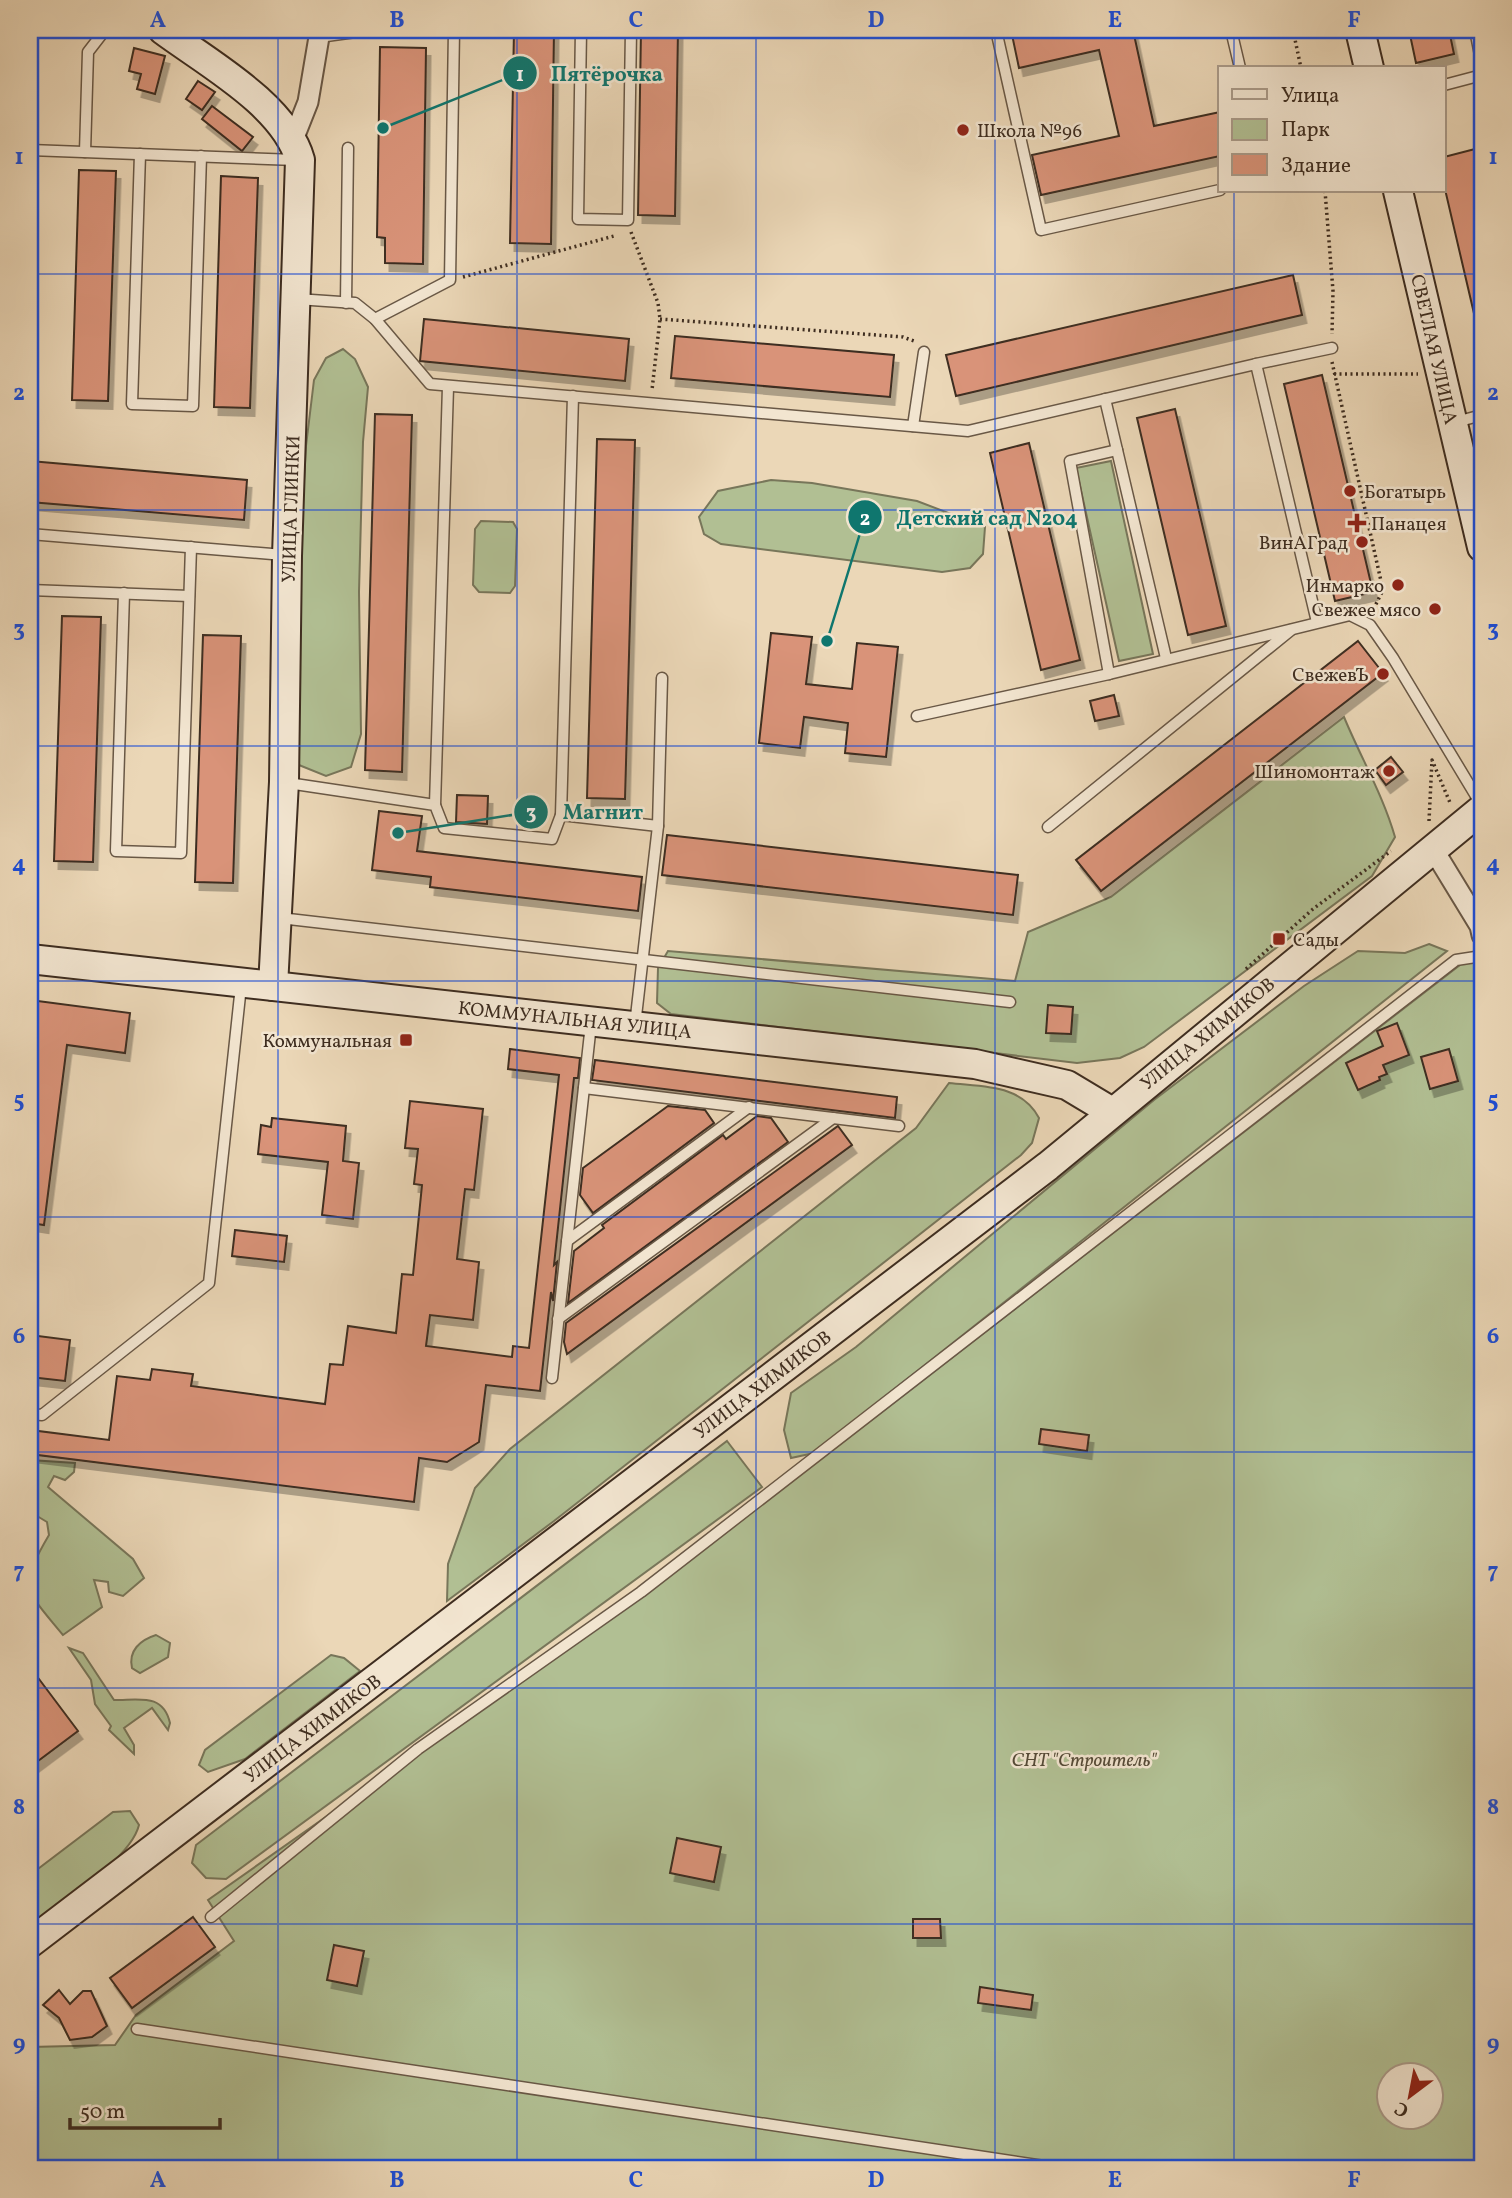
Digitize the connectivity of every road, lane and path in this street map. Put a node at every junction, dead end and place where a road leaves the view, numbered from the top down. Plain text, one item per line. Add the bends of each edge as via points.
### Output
1 (106, 30) edge
2 (163, 30) edge
3 (368, 30) edge
4 (454, 30) edge
5 (581, 30) edge
6 (631, 30) edge
7 (996, 30) edge
8 (1231, 30) edge
9 (1293, 30) edge
10 (1360, 30) edge
11 (1475, 30) edge
12 (319, 33) edge
13 (1482, 65) edge
14 (1240, 66) edge
15 (1301, 66) edge
16 (1369, 66) edge
17 (1482, 75) edge
18 (1446, 84) edge
19 (348, 148) dead end
20 (30, 150) edge
21 (297, 150) junction
22 (85, 152) junction
23 (140, 153) junction
24 (201, 156) junction
25 (1218, 190) edge
26 (1325, 192) edge
27 (1398, 192) edge
28 (628, 220) junction
29 (632, 232) junction
30 (450, 280) junction
31 (297, 299) junction
32 (346, 303) junction
33 (375, 319) junction
34 (660, 319) junction
35 (1332, 348) junction
36 (924, 352) joint
37 (1256, 364) junction
38 (1334, 374) junction
39 (1441, 374) junction
40 (448, 387) junction
41 (573, 396) junction
42 (1105, 399) junction
43 (651, 403) junction
44 (1482, 415) edge
45 (1453, 423) junction
46 (913, 426) junction
47 (1117, 450) junction
48 (30, 534) edge
49 (191, 547) junction
50 (1482, 547) edge
51 (288, 556) junction
52 (30, 590) edge
53 (124, 593) junction
54 (189, 596) junction
55 (1317, 622) junction
56 (1366, 623) junction
57 (1294, 628) junction
58 (1166, 658) junction
59 (1109, 674) junction
60 (662, 678) dead end
61 (917, 716) dead end
62 (284, 782) junction
63 (1478, 801) edge
64 (435, 805) junction
65 (561, 815) junction
66 (1438, 815) dead end
67 (658, 826) junction
68 (1048, 827) dead end
69 (1397, 846) dead end
70 (1433, 849) junction
71 (1482, 859) edge
72 (1482, 889) edge
73 (277, 917) junction
74 (1482, 936) edge
75 (1482, 956) edge
76 (30, 958) edge
77 (642, 960) junction
78 (1246, 969) dead end
79 (242, 982) junction
80 (273, 986) junction
81 (1010, 1002) dead end
82 (591, 1021) junction
83 (635, 1026) junction
84 (584, 1088) junction
85 (749, 1107) junction
86 (1112, 1112) junction
87 (833, 1118) junction
88 (899, 1126) dead end
89 (567, 1241) junction
90 (558, 1319) junction
91 (552, 1378) dead end
92 (30, 1414) edge
93 (212, 1917) dead end
94 (30, 1943) edge
95 (137, 2029) dead end
96 (1057, 2168) edge

1 - 22 lane via 88,52
2 - 21 street via 241,86 275,117
3 - 12 lane
4 - 30 lane
5 - 28 lane via 578,219
6 - 28 lane
7 - 25 lane via 1041,230
8 - 14 lane
9 - 15 path
10 - 16 street
11 - 13 lane
12 - 21 street, УЛИЦА ГЛИНКИ
17 - 18 lane
19 - 32 lane
20 - 22 lane
21 - 24 lane
21 - 31 street, УЛИЦА ГЛИНКИ
22 - 23 lane
23 - 24 lane
23 - 24 lane via 132,404 192,406
26 - 35 path via 1333,291
27 - 39 street, СВЕТЛАЯ УЛИЦА
28 - 29 path
29 - 30 path
29 - 34 path
30 - 33 lane
31 - 32 lane
31 - 51 street, УЛИЦА ГЛИНКИ
32 - 33 lane via 355,303
33 - 40 lane via 430,384
34 - 36 path via 904,337 922,345
34 - 43 path
35 - 37 lane
35 - 38 path
36 - 46 lane
37 - 42 lane
37 - 55 lane
38 - 39 path
38 - 56 path via 1383,590
39 - 45 street, СВЕТЛАЯ УЛИЦА
40 - 41 lane
40 - 64 lane
41 - 43 lane
41 - 65 lane
42 - 46 lane via 968,431
42 - 47 lane
43 - 46 lane
44 - 45 lane
45 - 50 street, СВЕТЛАЯ УЛИЦА
47 - 58 lane
47 - 59 lane via 1070,461
48 - 49 lane
49 - 51 lane
49 - 54 lane
51 - 62 street, УЛИЦА ГЛИНКИ
52 - 53 lane
53 - 54 lane
53 - 54 lane via 116,851 181,853
55 - 56 lane via 1350,615
55 - 57 lane
56 - 63 lane via 1393,658
57 - 58 lane
57 - 68 lane
58 - 59 lane
59 - 61 lane
60 - 67 lane
62 - 64 lane
62 - 73 street, УЛИЦА ГЛИНКИ
63 - 66 path via 1449,806 1432,760 1429,822
63 - 70 street, УЛИЦА ХИМИКОВ
64 - 65 lane via 444,828 552,839
65 - 67 lane
67 - 77 lane
69 - 78 path via 1313,909
70 - 74 street
70 - 86 street, УЛИЦА ХИМИКОВ
71 - 72 path via 1476,877
73 - 77 lane
73 - 80 street, УЛИЦА ГЛИНКИ
75 - 93 lane via 1455,960 640,1592 418,1749
76 - 79 street, КОММУНАЛЬНАЯ УЛИЦА
77 - 81 lane
77 - 83 lane
79 - 80 street, КОММУНАЛЬНАЯ УЛИЦА
79 - 92 lane via 209,1283 42,1415
80 - 82 street, КОММУНАЛЬНАЯ УЛИЦА
82 - 83 street, КОММУНАЛЬНАЯ УЛИЦА
82 - 84 lane
83 - 86 street, КОММУНАЛЬНАЯ УЛИЦА via 975,1064 1067,1085
84 - 85 lane
84 - 89 lane
85 - 87 lane
85 - 89 lane
86 - 94 street, УЛИЦА ХИМИКОВ via 1048,1166
87 - 88 lane
87 - 90 lane
89 - 90 lane
90 - 91 lane
95 - 96 lane

